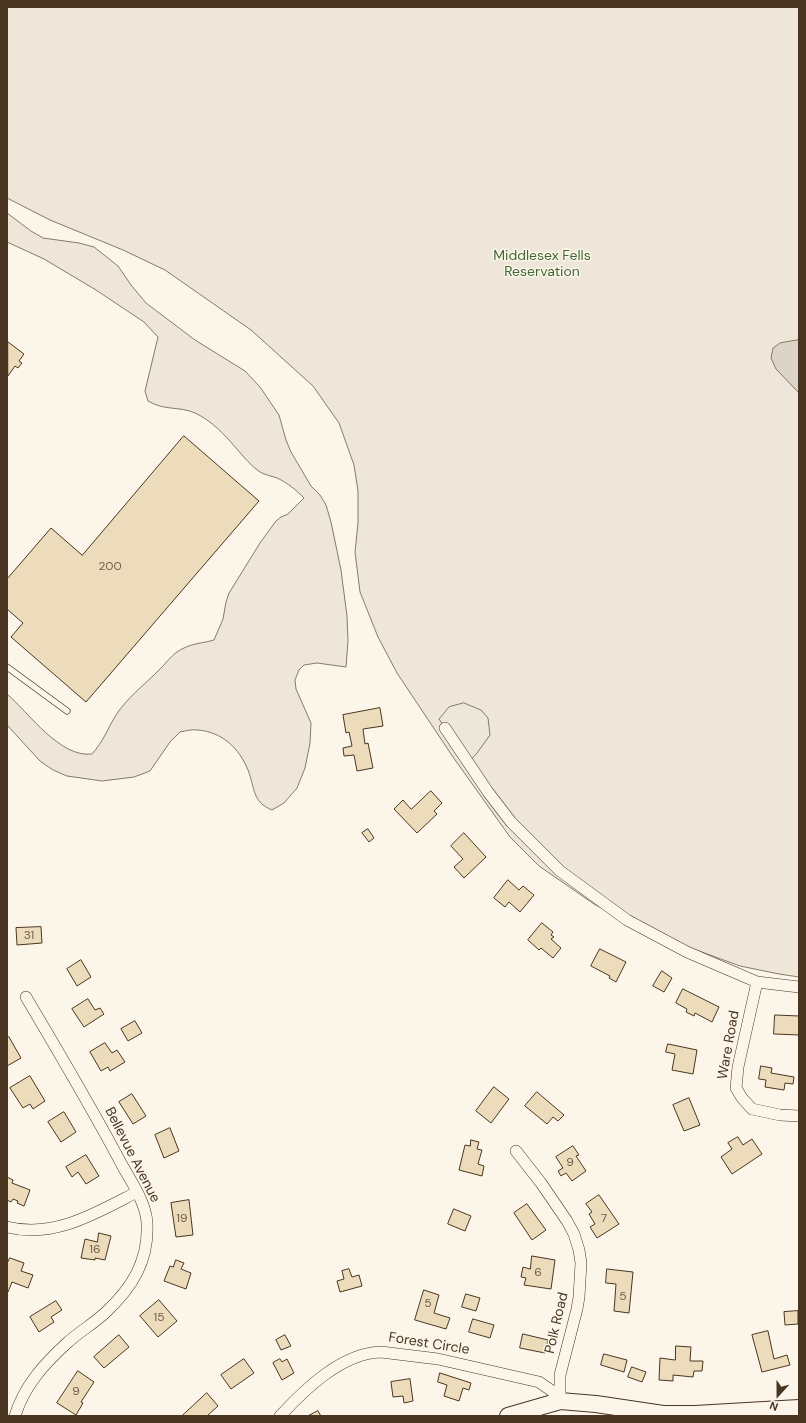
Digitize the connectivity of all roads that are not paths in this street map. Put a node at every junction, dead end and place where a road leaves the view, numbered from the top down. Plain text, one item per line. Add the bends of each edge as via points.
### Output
1 (7, 667) edge
2 (67, 711) dead end
3 (445, 728) dead end
4 (757, 982) junction
5 (799, 987) edge
6 (26, 997) dead end
7 (799, 1116) edge
8 (516, 1151) dead end
9 (136, 1192) junction
10 (7, 1227) edge
11 (560, 1401) junction
12 (799, 1408) edge
13 (663, 1415) edge
14 (15, 1416) edge
15 (280, 1416) edge
16 (508, 1416) edge

1 - 2 lane
3 - 4 street via 511,822 560,871 628,920 687,952
4 - 5 street
4 - 7 street, Ware Road via 738,1067 736,1088 752,1109
6 - 9 street, Bellevue Avenue via 100,1122
8 - 11 street, Polk Road via 567,1221 579,1250 579,1297 560,1375
9 - 10 street via 63,1226 34,1230
9 - 14 street, Bellevue Avenue via 145,1211 147,1232 142,1262 133,1282 116,1303 67,1343 37,1374 22,1397
11 - 13 main road
11 - 15 street, Forest Circle via 540,1382 438,1359 373,1352 342,1364 326,1374
11 - 16 main road
12 - 13 main road

